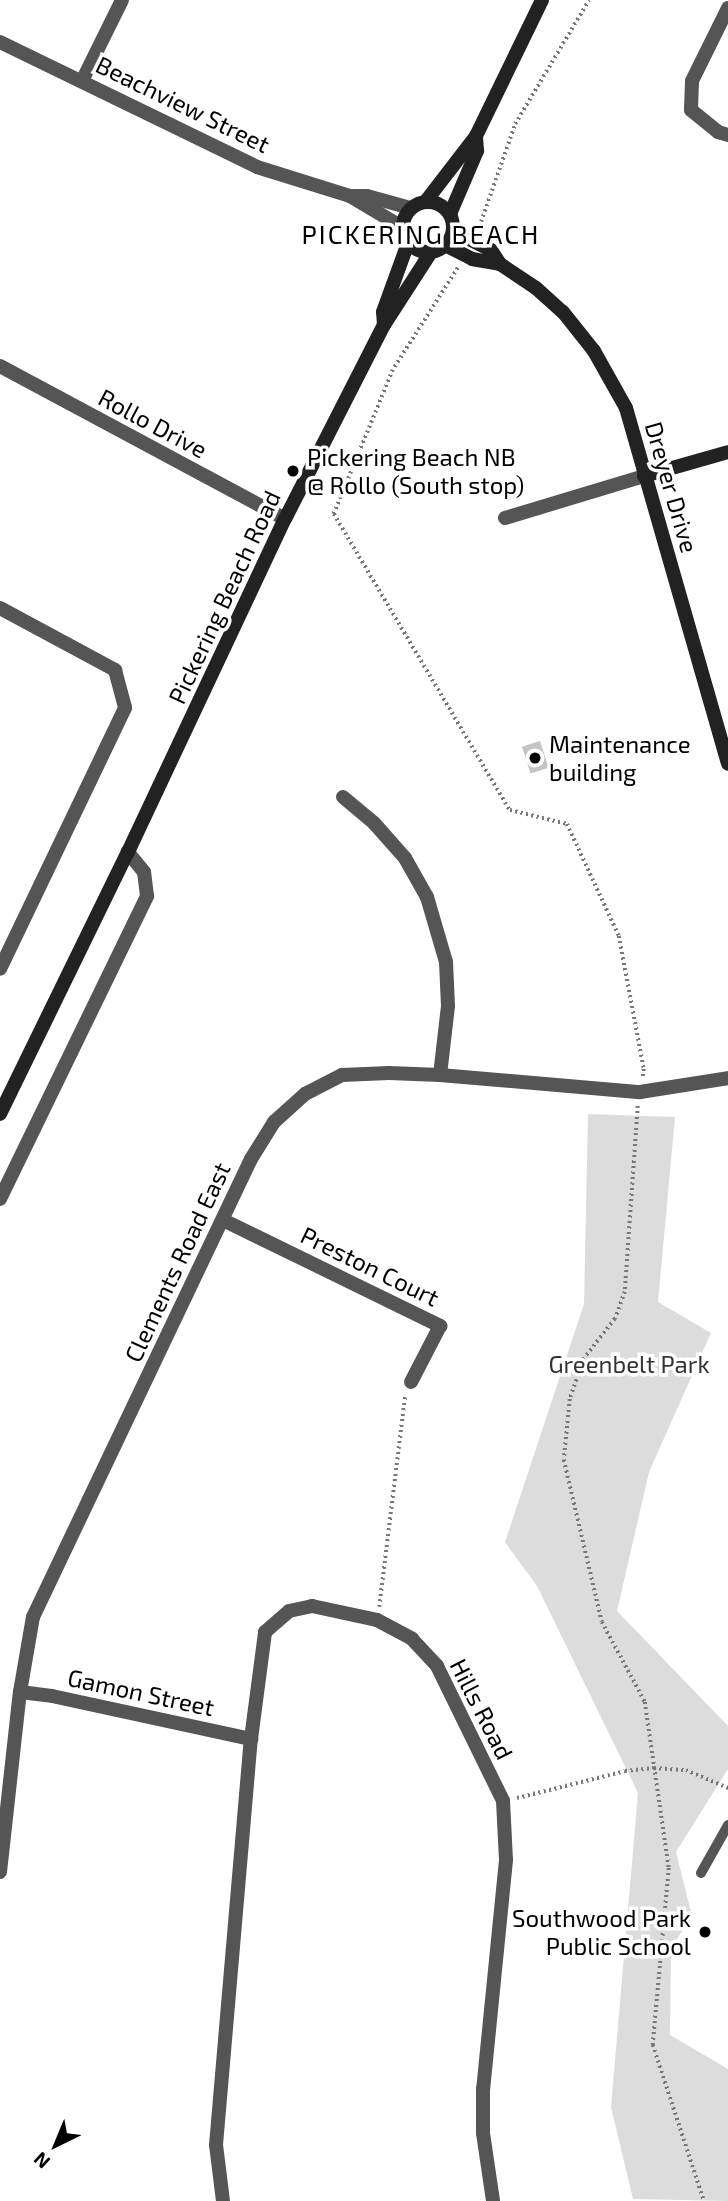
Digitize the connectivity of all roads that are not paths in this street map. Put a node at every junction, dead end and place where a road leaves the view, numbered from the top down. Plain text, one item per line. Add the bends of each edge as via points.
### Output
1 (122, 0) edge
2 (542, 0) edge
3 (728, 8) edge
4 (0, 42) edge
5 (82, 81) junction
6 (728, 135) edge
7 (476, 136) junction
8 (350, 195) junction
9 (426, 201) junction
10 (411, 208) junction
11 (450, 214) junction
12 (402, 227) junction
13 (453, 231) junction
14 (408, 243) junction
15 (445, 245) junction
16 (431, 252) junction
17 (500, 264) junction
18 (384, 325) junction
19 (0, 366) edge
20 (728, 452) edge
21 (644, 476) junction
22 (505, 518) dead end
23 (285, 519) junction
24 (0, 608) edge
25 (728, 764) edge
26 (343, 797) dead end
27 (128, 852) junction
28 (0, 969) edge
29 (440, 1075) junction
30 (728, 1078) edge
31 (0, 1114) edge
32 (0, 1199) edge
33 (223, 1220) junction
34 (411, 1382) road end
35 (20, 1692) junction
36 (251, 1739) junction
37 (728, 1825) edge
38 (0, 1872) edge
39 (701, 1873) dead end
40 (223, 2201) edge
41 (494, 2201) edge

1 - 5 street
2 - 7 street
3 - 6 street via 692,81 691,110
4 - 5 street, Beachview Street
5 - 8 street, Beachview Street via 257,167
7 - 9 street
7 - 11 street via 477,151
8 - 10 street, Beachview Street
8 - 12 street, Beachview Street
9 - 10 street
9 - 11 street via 443,206
10 - 12 street
11 - 13 street
12 - 14 street
13 - 15 street
13 - 17 street, Dreyer Drive via 491,250
14 - 16 street
14 - 18 street, Pickering Beach Road via 383,312
15 - 16 street
15 - 17 street, Dreyer Drive via 472,259
16 - 18 street, Pickering Beach Road
17 - 21 street, Dreyer Drive via 563,312 594,351 626,408
18 - 23 street, Pickering Beach Road
19 - 23 street, Rollo Drive
20 - 21 street
21 - 22 street
21 - 25 street, Dreyer Drive
23 - 27 street, Pickering Beach Road
24 - 28 street via 115,670 125,708
26 - 29 street via 405,858 427,897 446,961
27 - 31 street, Pickering Beach Road
27 - 32 street via 144,872 147,896
29 - 30 street, Clements Road East via 640,1092
29 - 33 street, Clements Road East via 342,1075 305,1094 274,1122
33 - 34 street, Preston Court via 440,1326
33 - 35 street, Clements Road East via 33,1617
35 - 36 street, Gamon Street
35 - 38 street, Clements Road East
36 - 40 street, Hills Road via 216,2145
36 - 41 street, Hills Road via 265,1632 289,1611 312,1606 377,1620 412,1639 437,1666 503,1801 506,1860 483,2089 483,2133
37 - 39 lane

